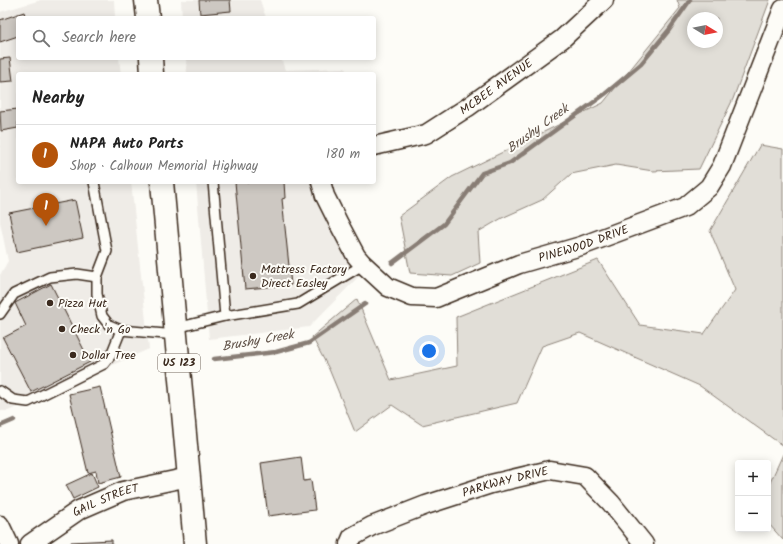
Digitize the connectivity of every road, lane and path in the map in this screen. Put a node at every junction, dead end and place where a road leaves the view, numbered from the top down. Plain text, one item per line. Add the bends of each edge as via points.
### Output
1 (146, 0) edge
2 (604, 0) edge
3 (783, 9) edge
4 (148, 16) edge
5 (151, 60) edge
6 (152, 72) edge
7 (376, 146) edge
8 (94, 184) edge
9 (162, 184) edge
10 (213, 184) edge
11 (322, 184) edge
12 (362, 263) junction
13 (97, 277) junction
14 (0, 314) edge
15 (224, 316) junction
16 (121, 330) junction
17 (176, 331) junction
18 (0, 391) edge
19 (189, 477) junction
20 (0, 525) edge
21 (9, 544) edge
22 (30, 544) edge
23 (195, 544) edge
24 (349, 544) edge
25 (644, 544) edge

1 - 4 highway
2 - 7 street, MCBEE AVENUE via 562,39 426,134
3 - 12 street, PINEWOOD DRIVE via 722,166 709,187 685,207 581,246 519,264 436,298 412,297 388,287
5 - 6 highway
8 - 13 lane via 107,251
9 - 17 highway, US 123
10 - 15 lane
11 - 12 street, PINEWOOD DRIVE via 339,224
12 - 15 lane via 298,304
13 - 14 lane via 77,274 50,277 14,294
13 - 16 lane via 97,294 102,316 110,325
15 - 17 lane
16 - 17 lane
16 - 18 lane via 111,355 97,368 28,402 13,400
17 - 19 highway, US 123
19 - 22 street, GAIL STREET via 123,491 79,510
19 - 23 highway, US 123
20 - 21 street
24 - 25 street, PARKWAY DRIVE via 352,537 372,526 426,505 491,484 550,470 585,476

